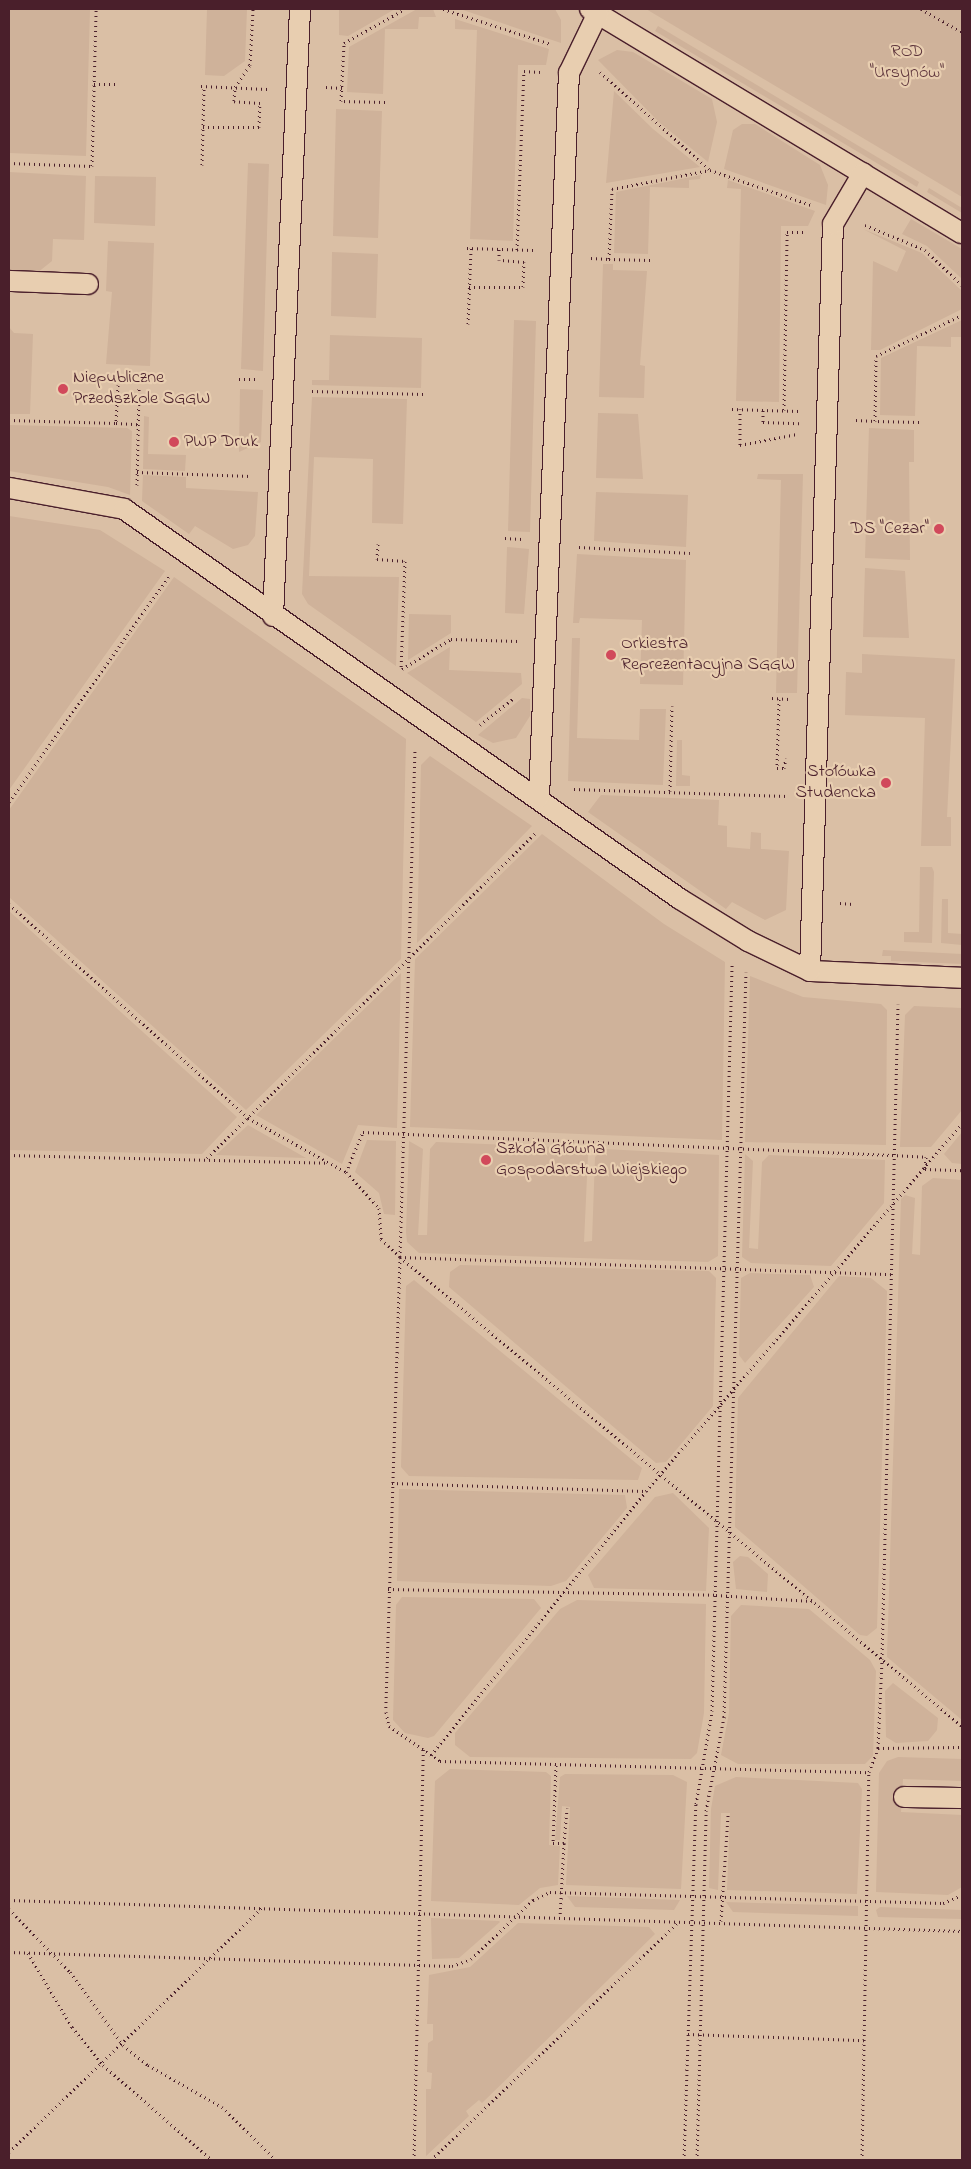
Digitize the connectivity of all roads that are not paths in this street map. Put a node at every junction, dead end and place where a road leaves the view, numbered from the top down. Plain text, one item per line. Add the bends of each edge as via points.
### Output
1 (300, 9) edge
2 (594, 11) edge
3 (863, 173) junction
4 (962, 233) edge
5 (9, 281) edge
6 (88, 284) dead end
7 (9, 488) edge
8 (273, 616) junction
9 (539, 797) junction
10 (810, 971) junction
11 (962, 978) edge
12 (904, 1797) dead end
13 (962, 1798) edge

1 - 8 lane
2 - 3 lane
2 - 9 lane via 569,73
3 - 4 lane
3 - 10 lane via 833,224
5 - 6 lane
7 - 8 lane via 124,509
8 - 9 lane
9 - 10 lane via 680,899 748,941
10 - 11 lane
12 - 13 lane

